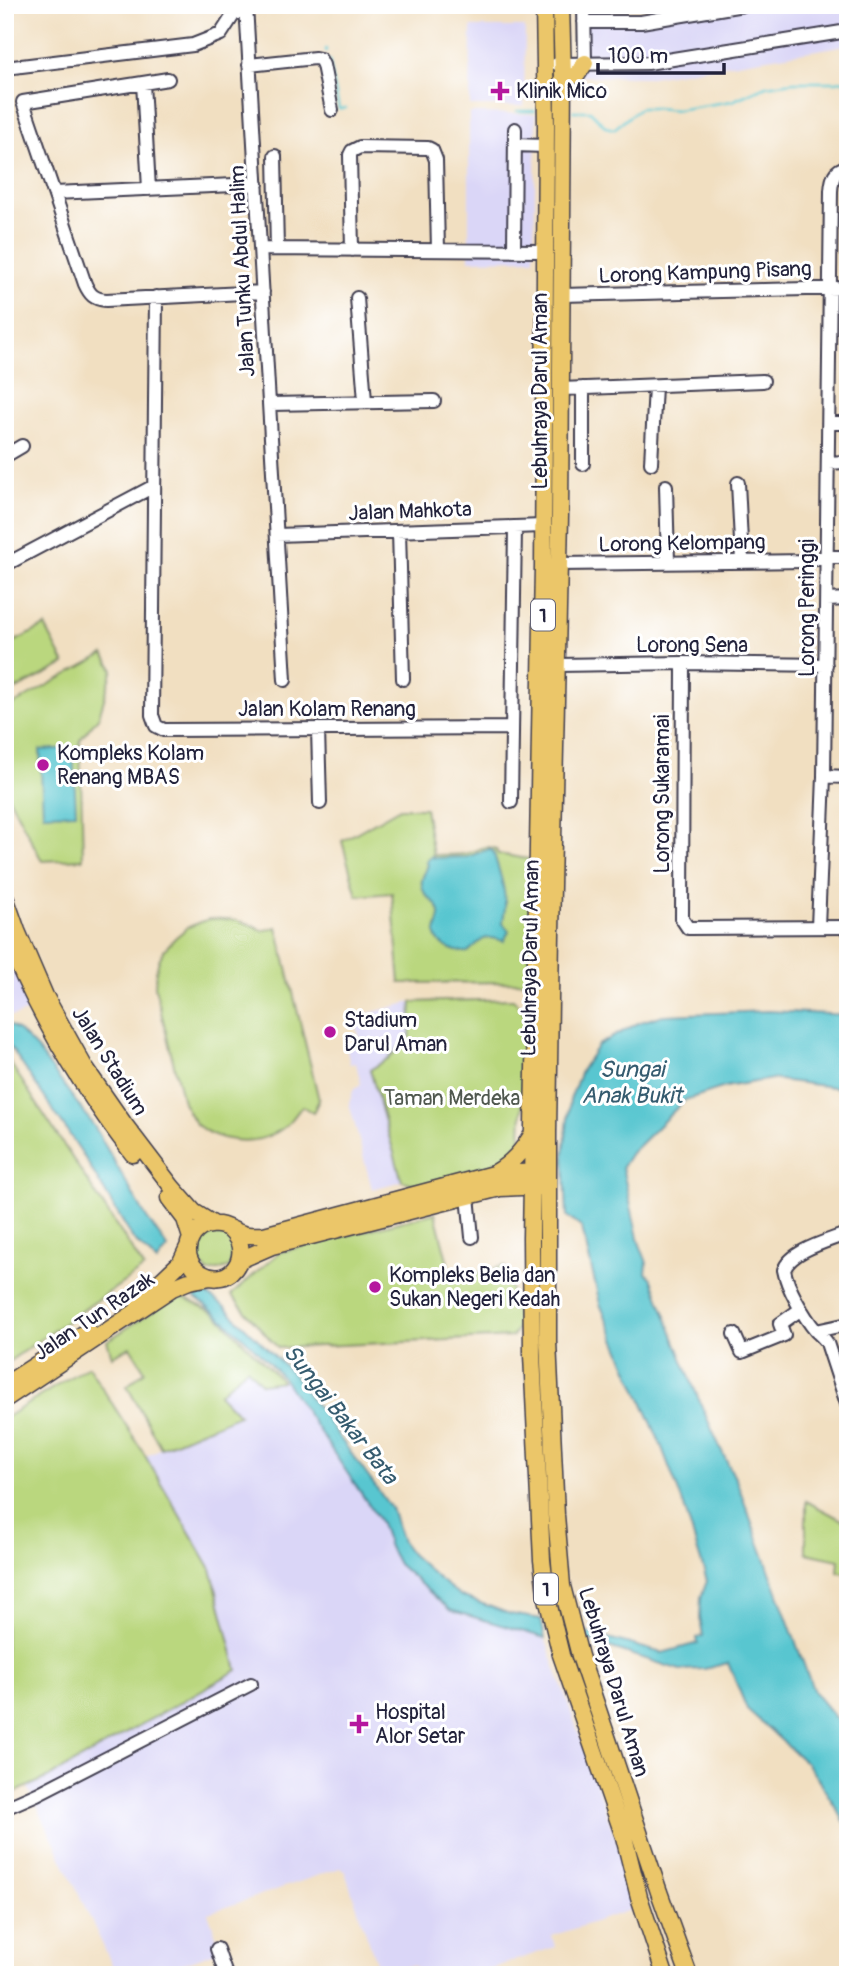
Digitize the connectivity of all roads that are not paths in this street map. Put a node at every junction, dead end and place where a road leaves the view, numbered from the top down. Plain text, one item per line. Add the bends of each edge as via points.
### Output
1 (544, 5) edge
2 (561, 5) edge
3 (584, 5) edge
4 (743, 5) edge
5 (246, 7) edge
6 (584, 22) junction
7 (848, 31) edge
8 (585, 63) junction
9 (545, 64) junction
10 (249, 65) junction
11 (5, 68) edge
12 (562, 71) junction
13 (168, 79) dead end
14 (143, 82) junction
15 (332, 110) dead end
16 (515, 129) dead end
17 (515, 145) junction
18 (545, 146) junction
19 (275, 156) dead end
20 (848, 166) edge
21 (257, 184) junction
22 (149, 189) junction
23 (54, 194) junction
24 (260, 249) junction
25 (277, 249) junction
26 (352, 250) junction
27 (438, 250) junction
28 (514, 250) junction
29 (545, 251) junction
30 (829, 288) junction
31 (848, 288) edge
32 (263, 292) junction
33 (562, 295) junction
34 (156, 297) junction
35 (356, 298) dead end
36 (763, 381) dead end
37 (655, 386) junction
38 (583, 388) junction
39 (561, 389) junction
40 (365, 401) junction
41 (434, 401) dead end
42 (270, 404) junction
43 (829, 423) junction
44 (848, 423) edge
45 (22, 446) dead end
46 (5, 456) edge
47 (651, 463) dead end
48 (829, 463) junction
49 (583, 464) dead end
50 (848, 466) edge
51 (738, 483) dead end
52 (154, 486) junction
53 (666, 486) dead end
54 (544, 526) junction
55 (515, 527) junction
56 (399, 531) junction
57 (277, 535) junction
58 (848, 557) edge
59 (826, 558) junction
60 (741, 561) junction
61 (668, 562) junction
62 (559, 564) junction
63 (5, 565) edge
64 (848, 599) edge
65 (827, 600) junction
66 (682, 663) junction
67 (558, 665) junction
68 (826, 665) junction
69 (403, 679) dead end
70 (285, 680) dead end
71 (512, 727) junction
72 (318, 729) junction
73 (824, 776) junction
74 (848, 777) edge
75 (320, 803) dead end
76 (511, 803) dead end
77 (5, 897) edge
78 (818, 927) junction
79 (848, 927) edge
80 (5, 933) edge
81 (533, 1134) junction
82 (493, 1174) junction
83 (540, 1179) junction
84 (468, 1196) junction
85 (213, 1224) junction
86 (229, 1229) junction
87 (848, 1234) edge
88 (472, 1237) dead end
89 (190, 1242) junction
90 (240, 1260) junction
91 (211, 1277) junction
92 (801, 1309) junction
93 (848, 1324) edge
94 (816, 1331) junction
95 (734, 1334) dead end
96 (842, 1366) edge
97 (5, 1385) edge
98 (5, 1399) edge
99 (848, 1407) edge
100 (251, 1684) dead end
101 (5, 1808) edge
102 (217, 1949) dead end
103 (226, 1975) edge
104 (665, 1975) edge
105 (689, 1975) edge

1 - 9 main road, Lebuhraya Darul Aman / 1
2 - 12 main road, Lebuhraya Darul Aman / 1
3 - 6 street
4 - 6 street via 641,22
5 - 10 street, Jalan Tunku Abdul Halim
5 - 11 street via 213,38 193,45
6 - 8 street
7 - 8 street via 648,63
8 - 12 main road via 577,75
9 - 12 street
9 - 18 main road, Lebuhraya Darul Aman / 1
10 - 15 street via 320,59
10 - 21 street, Jalan Tunku Abdul Halim
12 - 33 main road, Lebuhraya Darul Aman / 1
13 - 14 street
14 - 22 street
14 - 23 street via 23,102
16 - 17 street
17 - 18 street
17 - 28 street
18 - 29 main road, Lebuhraya Darul Aman / 1
19 - 25 street
20 - 30 street, Lorong Peringgi via 832,179
21 - 22 street
21 - 24 street, Jalan Tunku Abdul Halim
22 - 23 street
23 - 34 street via 91,295 106,300
24 - 25 street
24 - 32 street, Jalan Tunku Abdul Halim
25 - 26 street
26 - 27 street
26 - 27 street via 350,155 360,147 432,150
27 - 28 street
28 - 29 street
29 - 54 main road, Lebuhraya Darul Aman / 1
30 - 31 street, Lorong Kampung Pisang
30 - 33 street, Lorong Kampung Pisang
30 - 43 street, Lorong Peringgi
32 - 34 street
32 - 42 street, Jalan Tunku Abdul Halim
33 - 39 main road, Lebuhraya Darul Aman / 1
34 - 52 street
35 - 40 street
36 - 37 street
37 - 38 street
37 - 47 street
38 - 39 street
38 - 49 street
39 - 62 main road, Lebuhraya Darul Aman / 1
40 - 41 street
40 - 42 street
42 - 57 street, Jalan Tunku Abdul Halim
43 - 44 street
43 - 48 street, Lorong Peringgi
45 - 46 street
48 - 50 street
48 - 59 street, Lorong Peringgi
51 - 60 street
52 - 63 street
52 - 72 street, Jalan Kolam Renang via 152,715 156,726 164,730
53 - 61 street
54 - 55 street, Jalan Mahkota
54 - 81 main road, Lebuhraya Darul Aman / 1
55 - 56 street, Jalan Mahkota
55 - 71 street
56 - 57 street, Jalan Mahkota
56 - 69 street
57 - 70 street, Jalan Tunku Abdul Halim
58 - 59 street, Lorong Kelompang
59 - 60 street, Lorong Kelompang
59 - 65 street, Lorong Peringgi
60 - 61 street, Lorong Kelompang
61 - 62 street, Lorong Kelompang
62 - 67 main road, Lebuhraya Darul Aman / 1
64 - 65 street
65 - 68 street, Lorong Peringgi
66 - 67 street, Lorong Sena
66 - 68 street, Lorong Sena
66 - 78 street, Lorong Sukaramai via 685,925
67 - 83 main road, Lebuhraya Darul Aman / 1
68 - 73 street, Lorong Peringgi
71 - 72 street, Jalan Kolam Renang
71 - 76 street
72 - 75 street
73 - 74 street
73 - 78 street, Lorong Peringgi
77 - 85 main road, Jalan Stadium via 45,996 85,1068 172,1187 194,1212
78 - 79 street
80 - 89 main road, Jalan Stadium via 75,1074 185,1219
81 - 82 main road via 509,1165
81 - 83 main road, Lebuhraya Darul Aman / 1
82 - 83 main road
82 - 86 main road via 264,1235
83 - 84 main road
83 - 104 main road, Lebuhraya Darul Aman / 1 via 533,1391 546,1594 561,1655 624,1837
83 - 105 main road, Lebuhraya Darul Aman / 1 via 563,1591 579,1656
84 - 88 street
84 - 90 main road via 272,1246
85 - 86 main road
85 - 89 main road via 197,1231
86 - 90 main road via 240,1242
87 - 92 street via 788,1261 784,1273
89 - 91 main road via 191,1263
89 - 97 main road, Jalan Tun Razak via 181,1262 142,1295
90 - 91 main road via 229,1273
91 - 98 main road, Jalan Tun Razak via 172,1288
92 - 94 street
92 - 95 street via 780,1324 784,1335 742,1352
93 - 94 street
94 - 96 street
96 - 99 street
100 - 101 street
102 - 103 street

